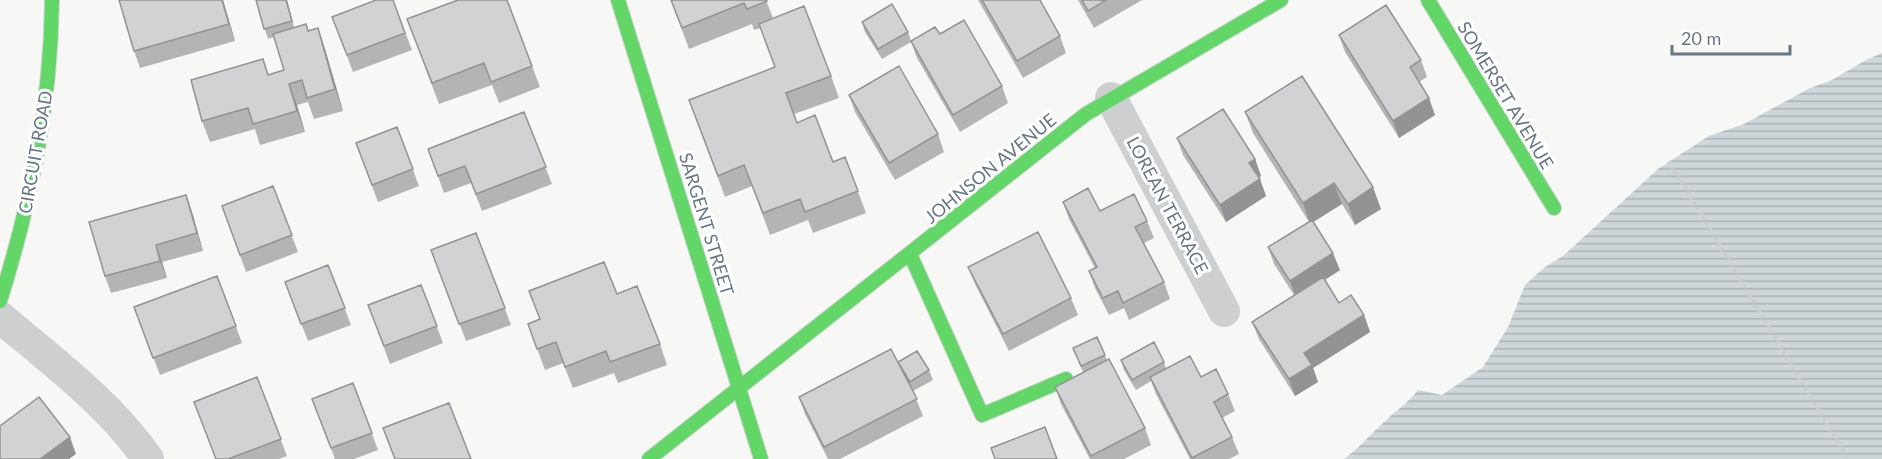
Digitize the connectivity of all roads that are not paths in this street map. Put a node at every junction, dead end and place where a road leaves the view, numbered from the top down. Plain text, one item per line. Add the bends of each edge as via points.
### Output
1 (52, 0) edge
2 (618, 0) edge
3 (1281, 0) edge
4 (1428, 0) edge
5 (1111, 98) junction
6 (1554, 208) dead end
7 (910, 254) junction
8 (0, 301) edge
9 (1224, 311) dead end
10 (0, 317) edge
11 (1066, 379) edge
12 (739, 389) junction
13 (148, 459) edge
14 (649, 459) edge
15 (761, 459) edge

1 - 8 street, CIRCUIT ROAD via 49,73 32,180
2 - 12 street, SARGENT STREET
3 - 5 street, JOHNSON AVENUE
4 - 6 street, SOMERSET AVENUE
5 - 7 street, JOHNSON AVENUE
5 - 9 street, LOREAN TERRACE
7 - 11 street via 982,415
7 - 12 street, JOHNSON AVENUE
10 - 13 street via 101,404
12 - 14 street, JOHNSON AVENUE
12 - 15 street, SARGENT STREET

